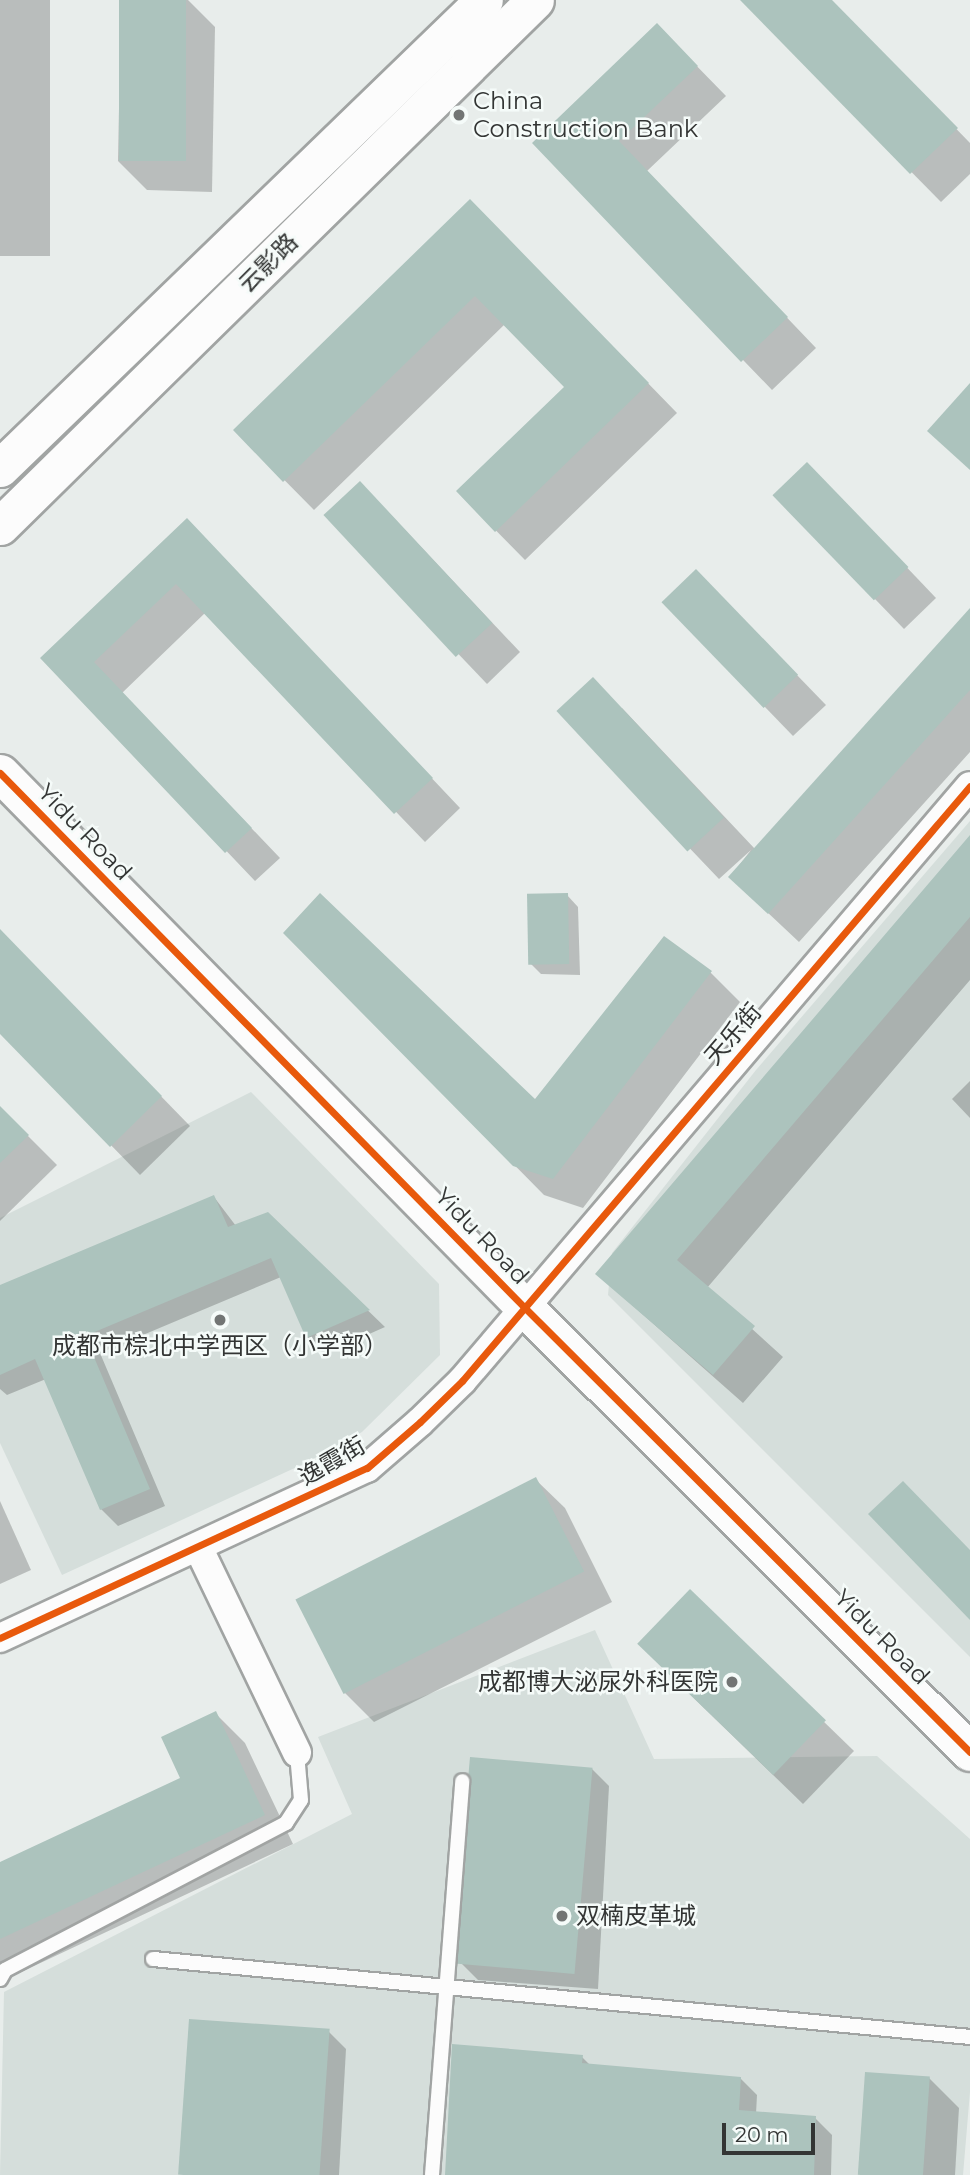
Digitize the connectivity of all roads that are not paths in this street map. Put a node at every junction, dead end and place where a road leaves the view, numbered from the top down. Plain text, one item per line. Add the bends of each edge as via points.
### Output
1 (484, 0) edge
2 (535, 0) edge
3 (0, 468) edge
4 (0, 526) edge
5 (0, 773) edge
6 (970, 786) edge
7 (524, 1307) junction
8 (199, 1549) junction
9 (0, 1638) edge
10 (970, 1752) edge
11 (297, 1753) joint
12 (462, 1781) dead end
13 (153, 1959) dead end
14 (0, 1979) edge
15 (446, 1987) junction
16 (970, 2037) edge
17 (432, 2175) edge

1 - 3 street
2 - 4 street, 云影路
5 - 7 street, Yidu Road
6 - 7 street, 天乐街
7 - 8 street, 逸霞街 via 462,1381 367,1468
7 - 10 street, Yidu Road
8 - 9 street, 逸霞街
8 - 11 street
11 - 14 lane via 301,1800 286,1823 5,1970
12 - 15 lane
13 - 15 lane
15 - 16 lane
15 - 17 lane

